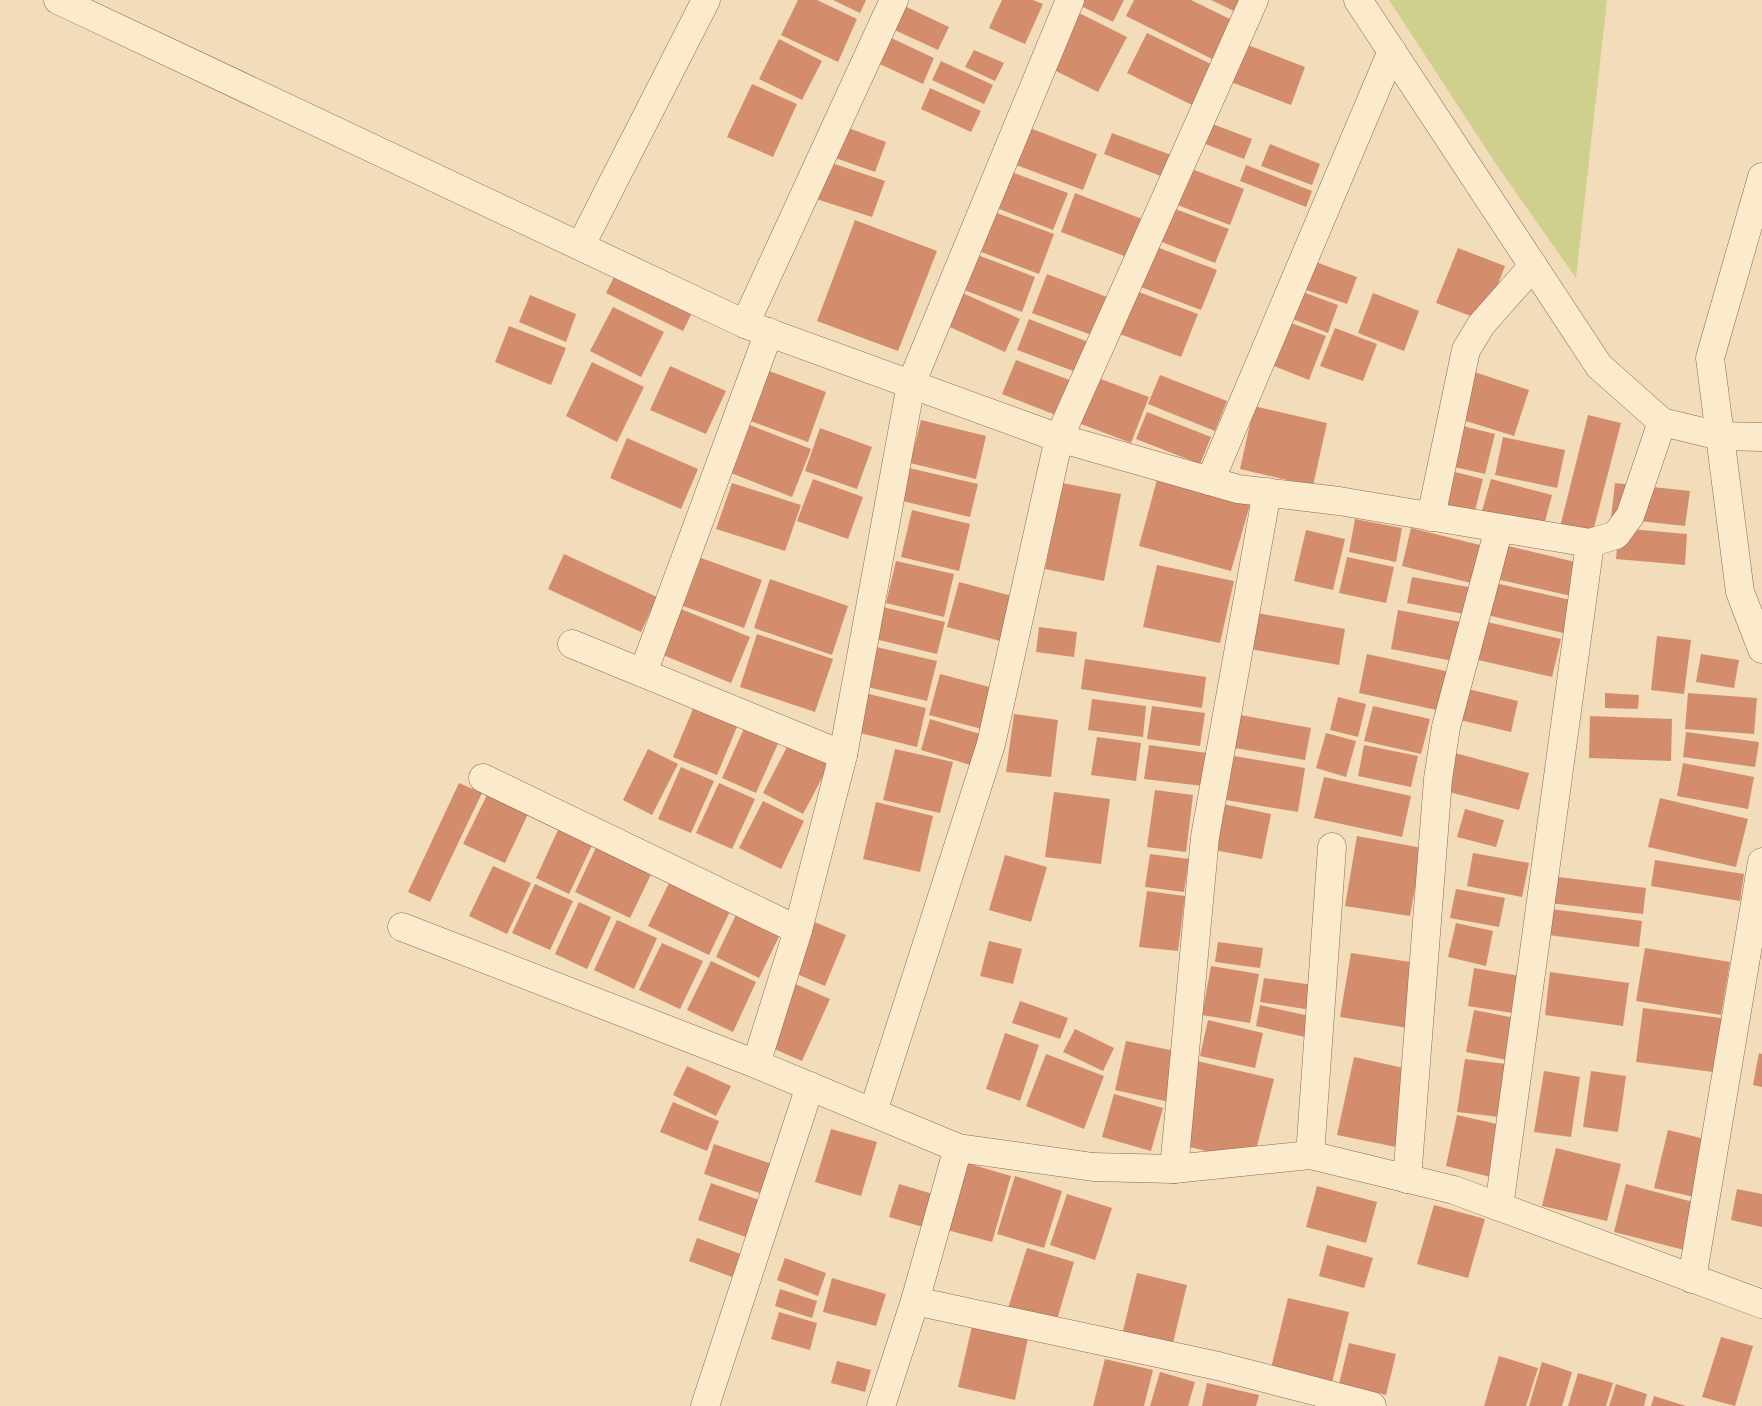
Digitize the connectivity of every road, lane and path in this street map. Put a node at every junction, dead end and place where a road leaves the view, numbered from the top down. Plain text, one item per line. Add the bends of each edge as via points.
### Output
1 (58, 0) edge
2 (706, 0) edge
3 (894, 0) edge
4 (1070, 0) edge
5 (1254, 0) edge
6 (1358, 0) edge
7 (1392, 51) junction
8 (1762, 177) edge
9 (581, 245) junction
10 (1533, 266) junction
11 (757, 328) junction
12 (911, 384) junction
13 (1662, 422) junction
14 (1720, 436) junction
15 (1762, 437) edge
16 (1059, 438) junction
17 (1210, 481) junction
18 (1267, 492) junction
19 (1431, 517) junction
20 (1498, 528) junction
21 (1590, 543) junction
22 (572, 644) dead end
23 (1762, 649) edge
24 (643, 673) junction
25 (844, 755) junction
26 (483, 778) dead end
27 (1332, 846) dead end
28 (1762, 862) edge
29 (402, 927) dead end
30 (798, 930) junction
31 (756, 1064) junction
32 (810, 1086) junction
33 (873, 1112) junction
34 (958, 1148) junction
35 (1310, 1155) junction
36 (1174, 1169) junction
37 (1406, 1179) junction
38 (1499, 1207) junction
39 (1692, 1279) junction
40 (915, 1301) junction
41 (1762, 1304) edge
42 (705, 1406) edge
43 (881, 1406) edge
44 (1372, 1406) edge

1 - 9 street
2 - 9 street
3 - 11 street
4 - 12 street
5 - 16 street
6 - 7 street
7 - 10 street
7 - 17 street
8 - 14 street via 1710,358
9 - 11 street
10 - 13 street via 1599,366
10 - 19 street via 1481,325 1466,350
11 - 12 street
11 - 24 street
12 - 16 street
12 - 25 street
13 - 14 street
13 - 21 street via 1630,516 1616,535
14 - 15 street
14 - 23 street via 1740,592
16 - 17 street
16 - 33 street via 991,744
17 - 18 street via 1238,489
18 - 19 street
18 - 36 street via 1205,837
19 - 20 street
20 - 21 street
20 - 37 street via 1446,727 1438,779
21 - 38 street
22 - 24 street
24 - 25 street
25 - 30 street
26 - 30 street
27 - 35 street
28 - 39 street
29 - 31 street
30 - 31 street
31 - 32 street
32 - 33 street
32 - 42 street
33 - 34 street
34 - 36 street via 1093,1167
34 - 40 street
35 - 36 street
35 - 37 street
37 - 38 street via 1454,1190
38 - 39 street
39 - 41 street
40 - 43 street
40 - 44 street via 1218,1366

